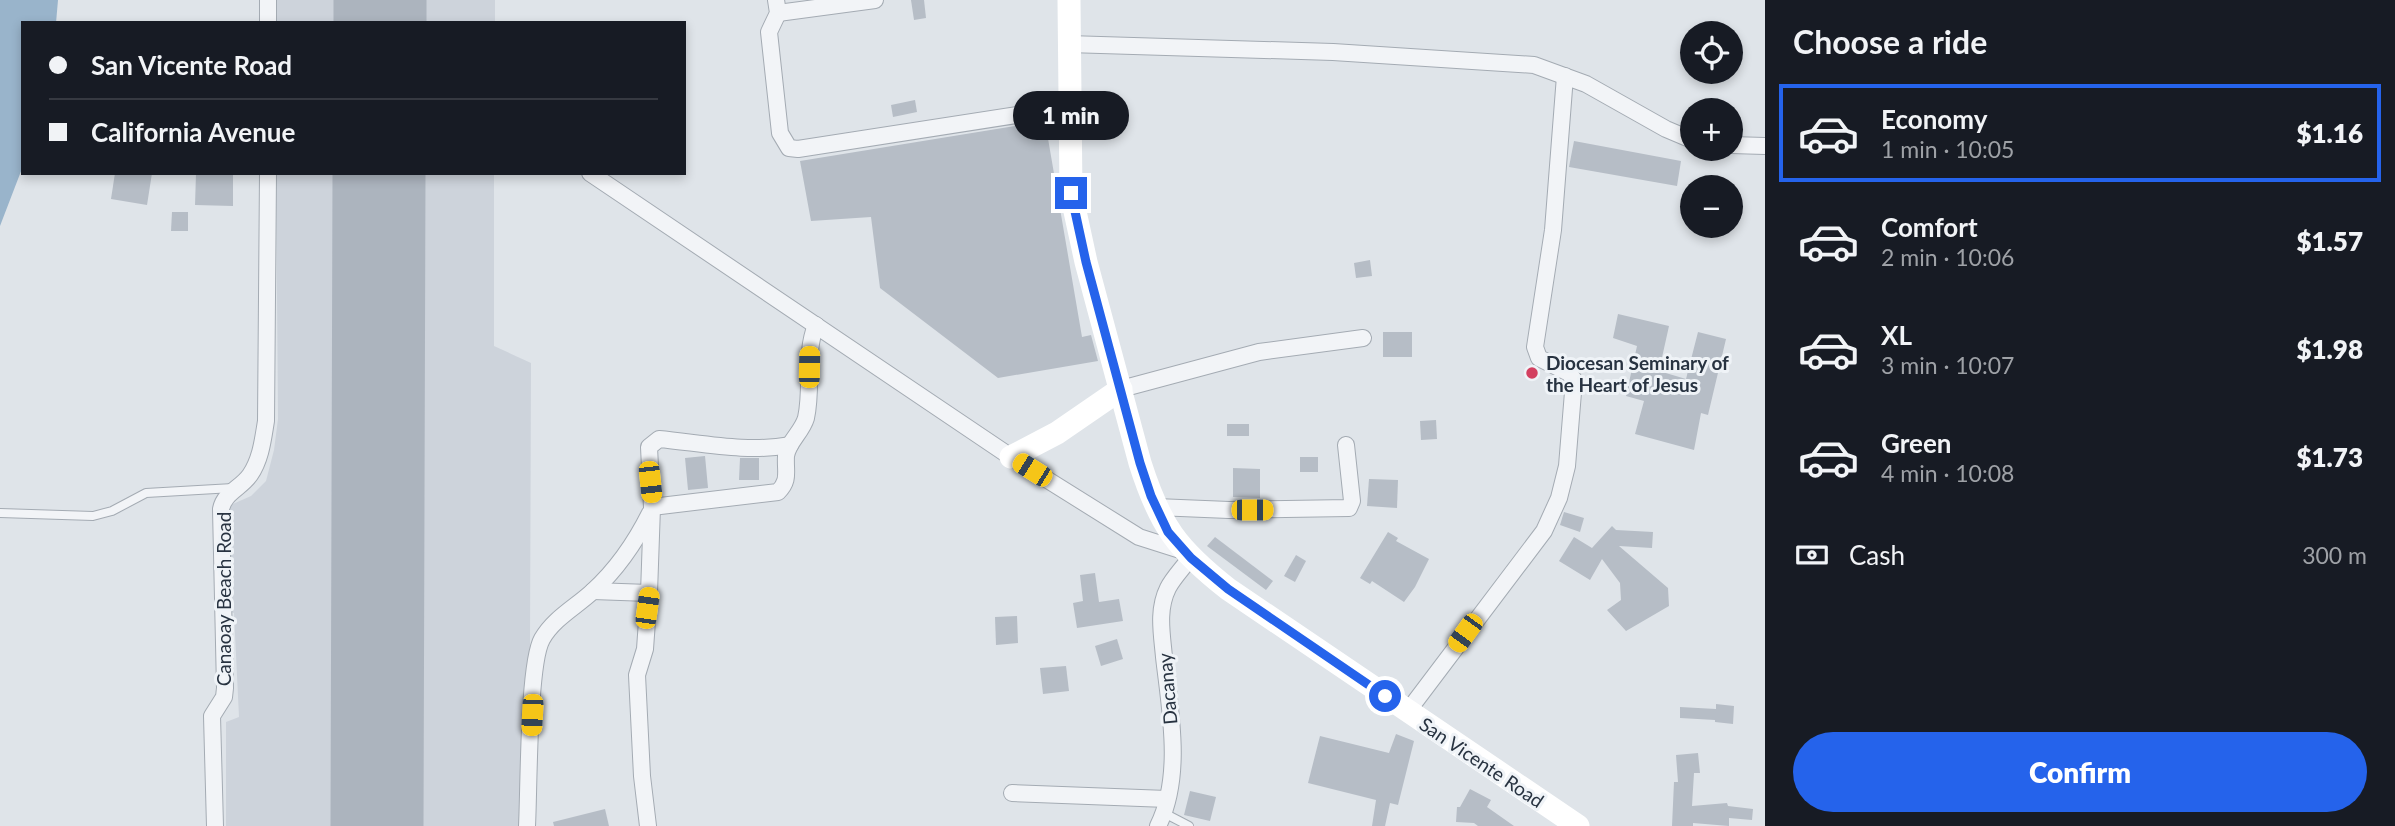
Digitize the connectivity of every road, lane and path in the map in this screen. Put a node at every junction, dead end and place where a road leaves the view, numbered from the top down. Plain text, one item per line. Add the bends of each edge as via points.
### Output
1 (268, 0) edge
2 (875, 0) edge
3 (1069, 0) edge
4 (777, 6) edge
5 (268, 21) edge
6 (1068, 44) junction
7 (1565, 76) junction
8 (1069, 107) junction
9 (1680, 135) edge
10 (1743, 145) edge
11 (1765, 146) edge
12 (268, 175) edge
13 (593, 175) edge
14 (816, 325) junction
15 (1363, 338) dead end
16 (1121, 389) junction
17 (790, 445) junction
18 (1346, 445) dead end
19 (1011, 457) junction
20 (239, 488) junction
21 (652, 507) junction
22 (1156, 507) junction
23 (0, 513) edge
24 (1187, 555) junction
25 (593, 591) junction
26 (649, 593) junction
27 (1408, 711) junction
28 (1012, 793) dead end
29 (1163, 813) edge
30 (215, 826) edge
31 (527, 826) edge
32 (648, 826) edge
33 (1189, 826) edge
34 (1578, 826) edge

1 - 5 street
2 - 4 street
3 - 6 street, San Vicente Road
4 - 8 street via 769,32 780,133 789,148
6 - 7 street via 1333,51 1490,61 1534,65
6 - 8 street, San Vicente Road
7 - 9 street
7 - 27 street via 1553,230 1535,347 1539,358 1574,380 1562,487 1544,531
8 - 16 street, San Vicente Road via 1071,193
10 - 11 street
12 - 20 street, Canaoay Beach Road via 266,421 258,460
13 - 14 street
14 - 17 street via 809,342 807,414
14 - 19 street
15 - 16 street via 1259,352
16 - 19 street via 1057,433
16 - 22 street, San Vicente Road
17 - 21 street via 788,477 778,492
17 - 21 street via 653,441 647,457
18 - 22 street via 1349,509
19 - 24 street via 1139,537
20 - 23 lane via 146,493 93,516
20 - 30 street, Canaoay Beach Road via 224,500 221,509 225,688 212,716
21 - 25 street via 635,539
21 - 26 street
22 - 24 street, San Vicente Road
24 - 27 street, San Vicente Road via 1228,589
24 - 29 street, Dacanay via 1168,588 1161,615 1172,726
25 - 26 street
25 - 31 street via 549,628 537,653
26 - 32 street via 645,649 637,675
27 - 34 street, San Vicente Road
28 - 29 street
29 - 33 lane

